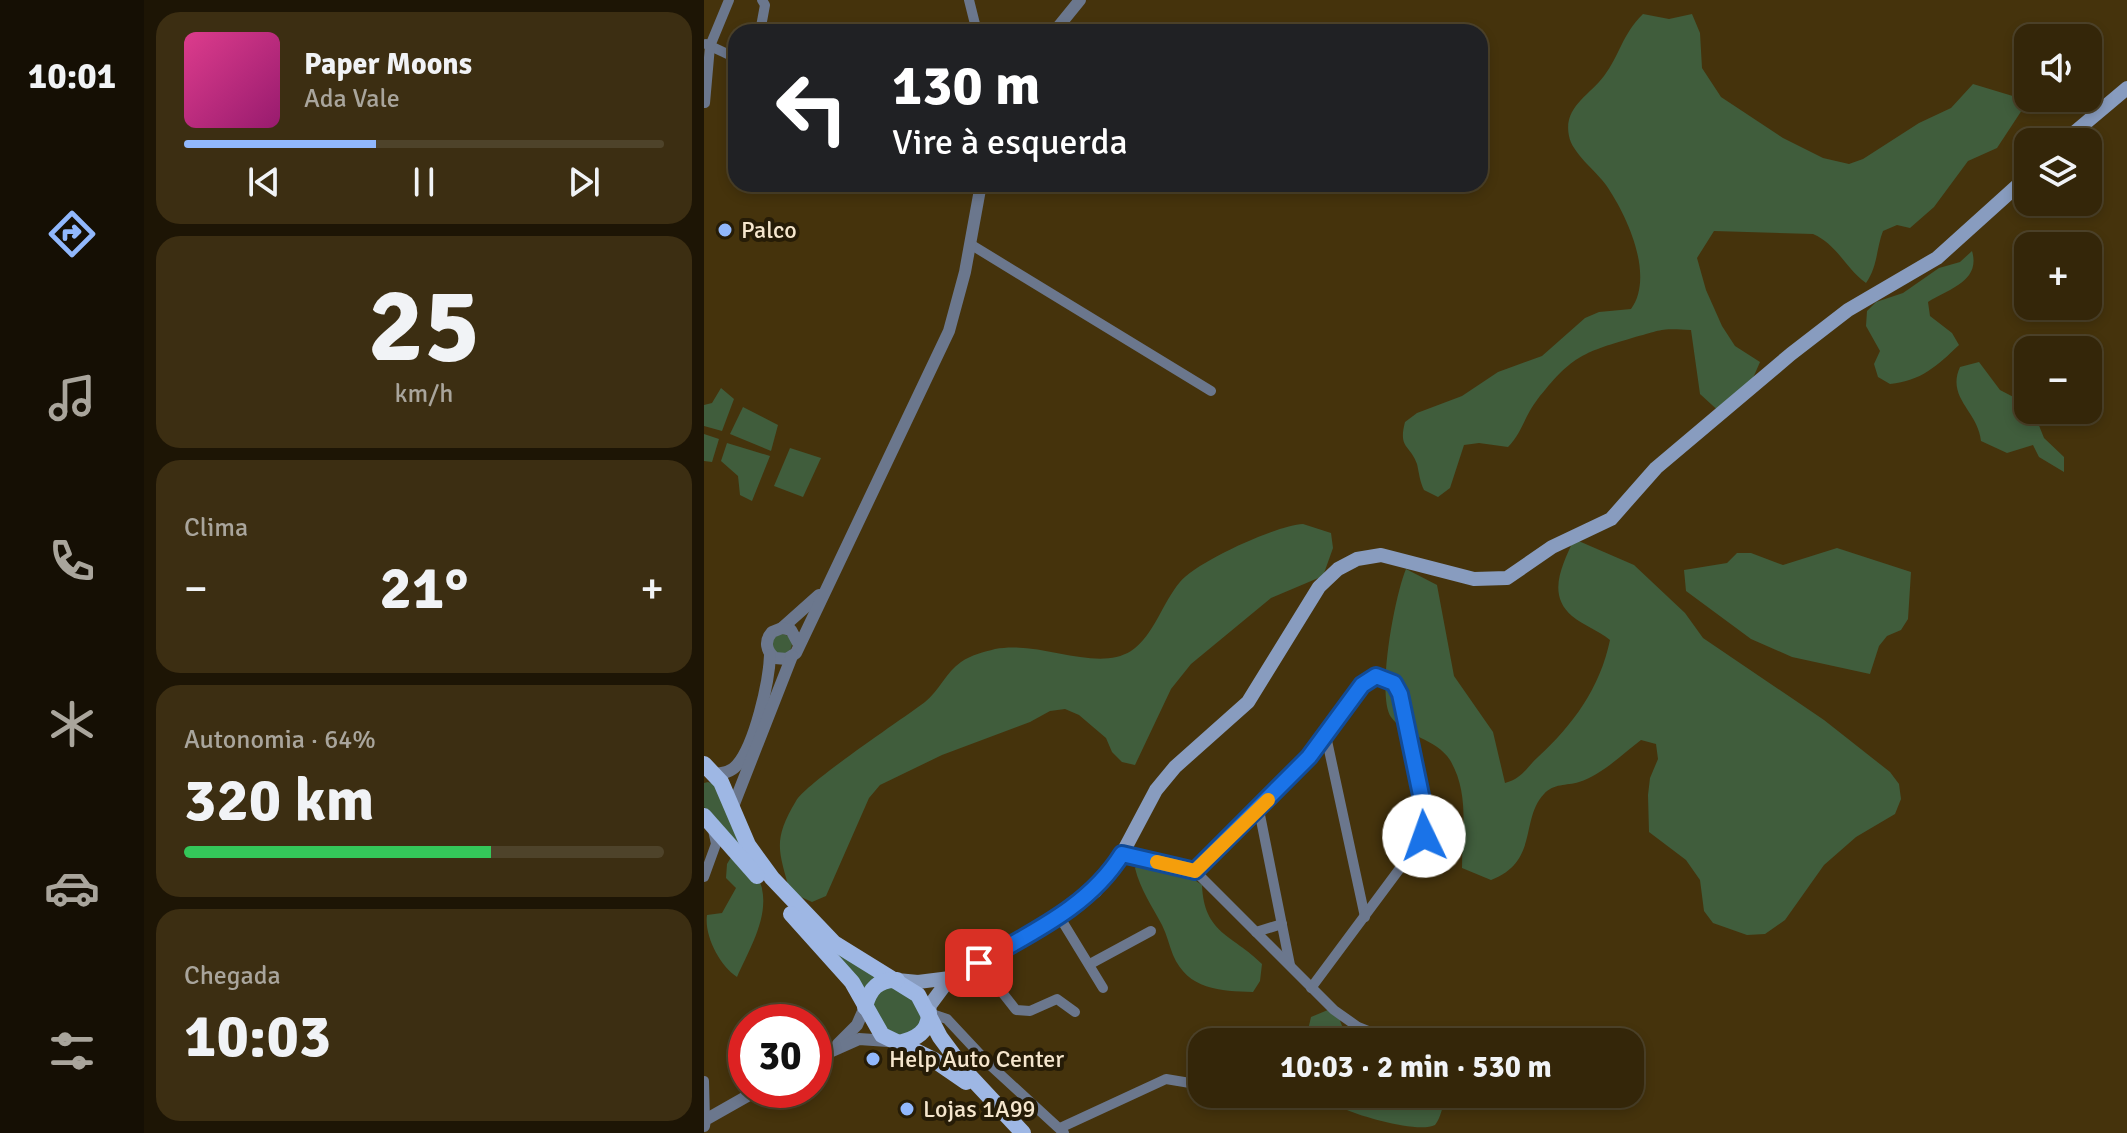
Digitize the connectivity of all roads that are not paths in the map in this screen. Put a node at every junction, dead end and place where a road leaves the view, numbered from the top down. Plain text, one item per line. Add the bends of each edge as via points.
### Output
1 (729, 0) edge
2 (762, 0) edge
3 (969, 0) edge
4 (1080, 0) edge
5 (1090, 0) edge
6 (761, 24) edge
7 (975, 24) edge
8 (1060, 24) edge
9 (1070, 24) edge
10 (707, 45) edge
11 (728, 54) edge
12 (2127, 88) edge
13 (705, 103) edge
14 (2080, 128) edge
15 (2014, 189) edge
16 (980, 192) edge
17 (970, 244) junction
18 (1211, 391) dead end
19 (824, 590) junction
20 (782, 628) junction
21 (798, 643) junction
22 (770, 655) junction
23 (792, 656) junction
24 (1326, 736) junction
25 (708, 772) edge
26 (732, 809) junction
27 (1259, 810) junction
28 (708, 819) edge
29 (736, 850) junction
30 (1122, 854) junction
31 (708, 856) edge
32 (1195, 871) junction
33 (704, 877) edge
34 (1059, 916) junction
35 (1365, 917) junction
36 (1282, 924) junction
37 (1151, 931) dead end
38 (1256, 932) junction
39 (979, 963) junction
40 (1090, 964) junction
41 (1291, 967) junction
42 (950, 978) junction
43 (897, 980) junction
44 (1103, 988) dead end
45 (1311, 988) junction
46 (865, 1007) junction
47 (1075, 1012) dead end
48 (929, 1013) junction
49 (1366, 1028) edge
50 (899, 1043) junction
51 (836, 1047) junction
52 (832, 1049) edge
53 (704, 1081) edge
54 (1188, 1083) edge
55 (987, 1097) junction
56 (728, 1107) edge
57 (705, 1120) edge
58 (704, 1126) edge
59 (1062, 1131) edge
60 (1023, 1133) edge

1 - 10 street
2 - 6 street
3 - 7 street
4 - 8 street
5 - 9 street
10 - 11 street
10 - 13 street
12 - 14 main road
15 - 30 main road via 1937,258 1814,335 1656,468 1611,519 1552,547 1507,578 1474,579 1381,555 1338,569 1319,587 1248,702 1156,790
16 - 17 street
17 - 18 street
17 - 19 street via 949,331
19 - 20 street
19 - 21 street
20 - 21 street via 791,630
20 - 22 street via 768,636
21 - 23 street
22 - 23 street via 781,660
22 - 25 street via 767,689 743,755 734,768
23 - 26 street
24 - 27 street
24 - 35 street
24 - 35 street via 1370,678 1394,683 1426,827 1418,850
25 - 26 main road
26 - 43 main road via 756,858 808,917 846,952
27 - 32 street
27 - 36 street
28 - 29 main road
28 - 31 street via 716,844
29 - 31 street
29 - 46 main road via 852,982
30 - 32 street
30 - 34 main road via 1095,891
31 - 33 street
32 - 38 street
34 - 39 main road
34 - 40 street
35 - 45 street
36 - 38 street
36 - 41 street
37 - 40 street
38 - 41 street
39 - 42 main road
39 - 47 street via 1016,1010 1030,1011 1057,999
40 - 44 street
41 - 45 street
42 - 43 main road
42 - 48 main road
43 - 46 main road via 879,983
43 - 48 main road via 918,995
45 - 49 street
46 - 50 main road via 882,1035
46 - 51 street via 857,1025
48 - 50 main road via 918,1037
48 - 55 main road via 940,1037
48 - 59 street via 947,1019
50 - 51 street via 859,1039
50 - 55 main road via 943,1065
51 - 52 street
53 - 57 street
54 - 59 street via 1166,1079
55 - 60 main road
56 - 57 street
57 - 58 street

